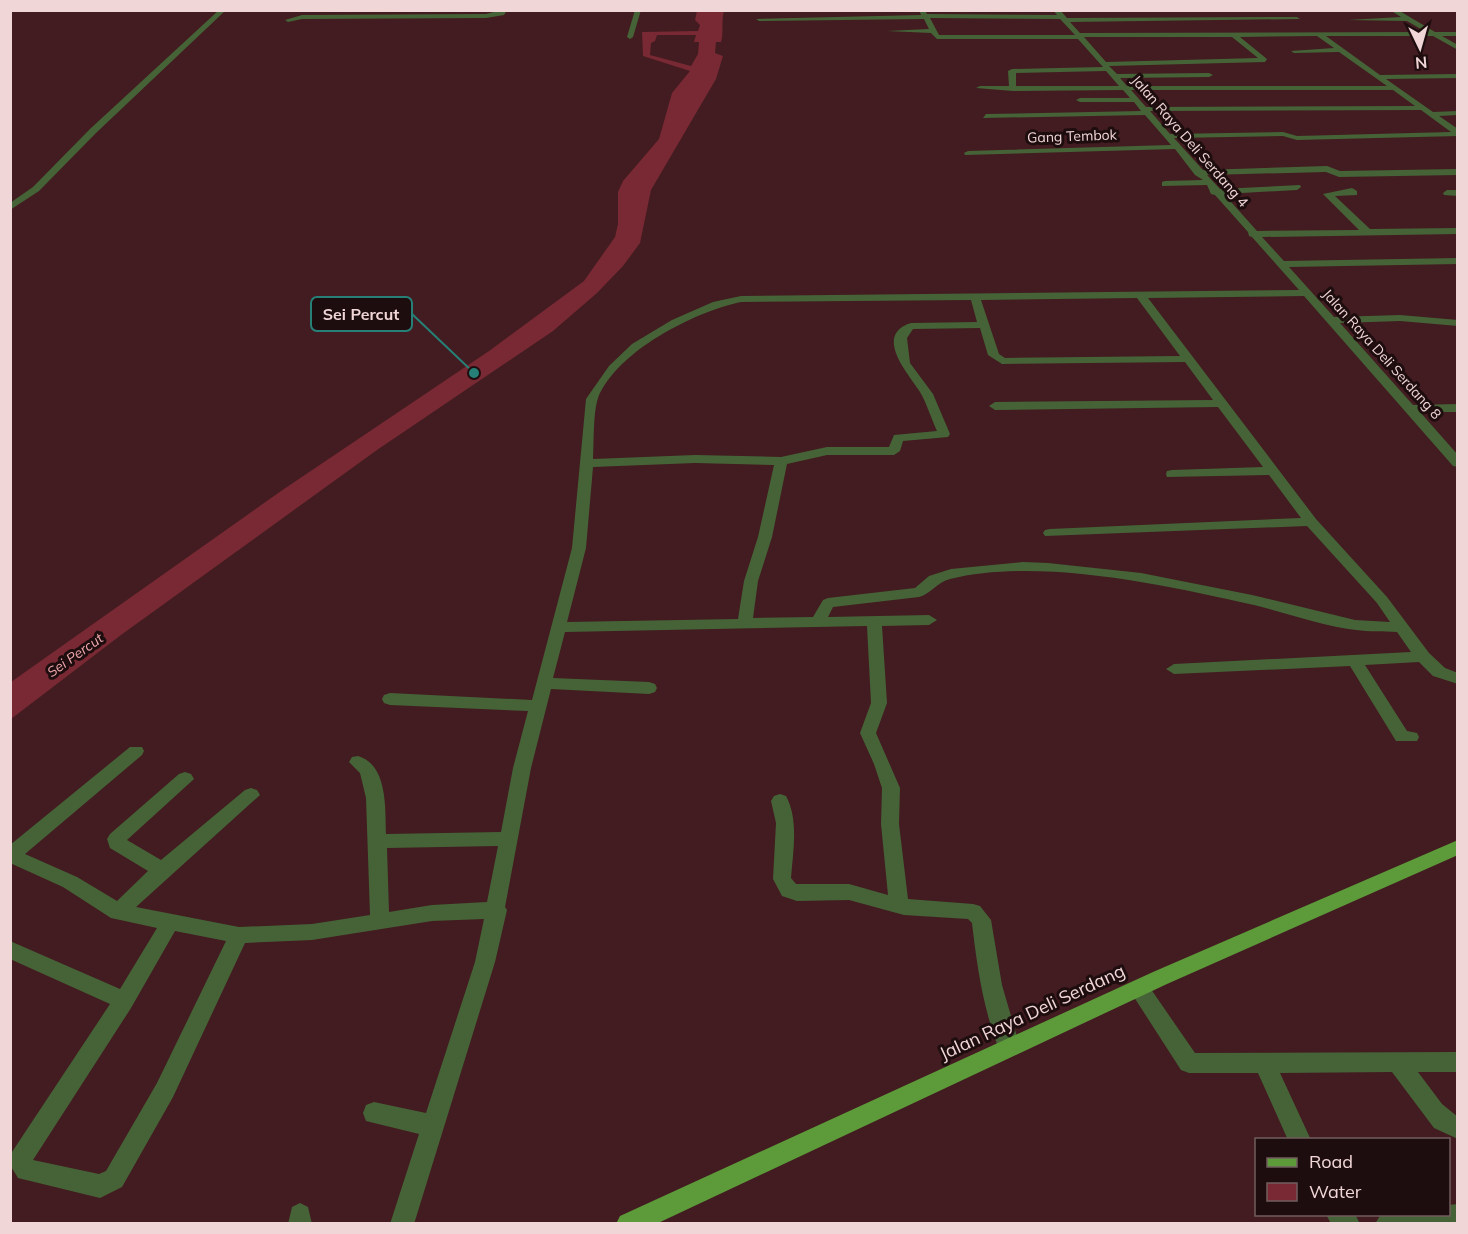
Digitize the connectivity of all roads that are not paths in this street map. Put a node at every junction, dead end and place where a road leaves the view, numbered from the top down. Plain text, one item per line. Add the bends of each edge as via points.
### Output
1 (223, 10) edge
2 (504, 10) edge
3 (638, 10) edge
4 (1206, 10) edge
5 (1284, 10) edge
6 (1393, 10) edge
7 (1016, 13) dead end
8 (923, 14) edge
9 (1060, 15) edge
10 (759, 19) dead end
11 (1408, 19) junction
12 (288, 20) dead end
13 (1219, 20) junction
14 (1351, 20) dead end
15 (1310, 28) dead end
16 (1380, 28) dead end
17 (1423, 28) junction
18 (890, 32) dead end
19 (1434, 34) junction
20 (1458, 34) edge
21 (1237, 35) junction
22 (1319, 35) junction
23 (1081, 36) junction
24 (630, 37) dead end
25 (937, 37) junction
26 (1458, 48) edge
27 (1339, 50) junction
28 (1294, 51) dead end
29 (1011, 61) dead end
30 (1107, 67) junction
31 (1012, 71) junction
32 (1209, 75) dead end
33 (1115, 76) junction
34 (1458, 76) edge
35 (1379, 77) junction
36 (1126, 87) junction
37 (980, 88) dead end
38 (1393, 88) junction
39 (1012, 89) junction
40 (1080, 100) dead end
41 (1136, 100) junction
42 (1423, 108) junction
43 (1146, 111) junction
44 (1458, 113) edge
45 (1431, 114) junction
46 (986, 116) dead end
47 (1458, 134) edge
48 (1167, 136) junction
49 (1176, 147) junction
50 (968, 153) dead end
51 (1458, 164) edge
52 (1327, 169) junction
53 (1458, 172) edge
54 (1198, 173) junction
55 (1206, 183) junction
56 (1165, 184) dead end
57 (1296, 187) dead end
58 (1352, 191) dead end
59 (1214, 192) junction
60 (1447, 193) dead end
61 (1458, 193) edge
62 (10, 207) edge
63 (1458, 231) edge
64 (1367, 232) junction
65 (1425, 232) junction
66 (1252, 234) junction
67 (1438, 241) dead end
68 (1458, 261) edge
69 (1281, 264) junction
70 (1306, 291) junction
71 (1139, 293) junction
72 (975, 296) junction
73 (1332, 320) junction
74 (1458, 323) edge
75 (982, 325) junction
76 (1187, 359) junction
77 (1219, 403) junction
78 (995, 406) dead end
79 (1458, 408) edge
80 (1411, 409) junction
81 (1455, 458) edge
82 (781, 461) junction
83 (585, 464) junction
84 (1272, 471) junction
85 (1172, 474) dead end
86 (1311, 522) junction
87 (1050, 533) dead end
88 (929, 620) dead end
89 (874, 621) junction
90 (744, 622) junction
91 (817, 623) junction
92 (560, 627) junction
93 (1400, 627) junction
94 (1423, 657) junction
95 (1354, 660) junction
96 (1174, 669) dead end
97 (1458, 680) edge
98 (543, 683) junction
99 (649, 688) dead end
100 (390, 699) dead end
101 (536, 706) junction
102 (1411, 737) dead end
103 (136, 752) dead end
104 (358, 762) dead end
105 (185, 779) dead end
106 (250, 795) dead end
107 (780, 801) dead end
108 (509, 839) junction
109 (377, 841) junction
110 (1458, 848) edge
111 (11, 854) edge
112 (162, 870) junction
113 (899, 906) junction
114 (497, 910) junction
115 (118, 912) junction
116 (171, 921) junction
117 (380, 922) junction
118 (240, 935) junction
119 (10, 949) edge
120 (1139, 988) junction
121 (124, 1001) junction
122 (1009, 1047) junction
123 (1458, 1062) edge
124 (1398, 1063) junction
125 (1265, 1064) junction
126 (374, 1113) dead end
127 (434, 1126) junction
128 (1458, 1128) edge
129 (1299, 1138) edge
130 (1458, 1216) edge
131 (402, 1224) edge
132 (627, 1224) edge
133 (1387, 1224) edge

1 - 62 street via 36,189
2 - 12 street via 502,14 486,16
3 - 24 street
4 - 13 street
5 - 13 street via 1298,20
6 - 11 street
7 - 9 street
8 - 9 street
8 - 10 street
8 - 25 street
9 - 13 street
9 - 23 street, Jalan Raya Deli Serdang 4
11 - 14 street
11 - 17 street
13 - 21 street
15 - 22 street
16 - 17 street
17 - 19 street
18 - 25 street
19 - 20 street
19 - 22 street
19 - 26 street
21 - 22 street
21 - 23 street
21 - 30 street via 1265,60
22 - 27 street
23 - 25 street
23 - 30 street, Jalan Raya Deli Serdang 4
27 - 28 street
27 - 35 street
29 - 31 street
30 - 31 street
30 - 33 street, Jalan Raya Deli Serdang 4
31 - 39 street
32 - 33 street
33 - 36 street, Jalan Raya Deli Serdang 4
34 - 35 street
35 - 38 street
36 - 38 street
36 - 39 street
36 - 41 street, Jalan Raya Deli Serdang 4
37 - 39 street
38 - 42 street
40 - 41 street
41 - 43 street, Jalan Raya Deli Serdang 4
42 - 43 street
42 - 45 street
43 - 46 street
43 - 48 street, Jalan Raya Deli Serdang 4
44 - 45 street
45 - 47 street
47 - 48 street
48 - 49 street, Jalan Raya Deli Serdang 4
49 - 50 street, Gang Tembok
49 - 54 street, Jalan Raya Deli Serdang 4
51 - 52 street
52 - 53 street via 1340,174
52 - 54 street
54 - 55 street, Jalan Raya Deli Serdang 4
55 - 56 street
55 - 59 street, Jalan Raya Deli Serdang 4
57 - 59 street
58 - 64 street via 1327,194
59 - 66 street, Jalan Raya Deli Serdang 4
60 - 61 street
63 - 65 street
64 - 65 street
64 - 66 street
65 - 67 street
66 - 69 street, Jalan Raya Deli Serdang 4
68 - 69 street
69 - 70 street, Jalan Raya Deli Serdang 4
70 - 71 street
70 - 73 street, Jalan Raya Deli Serdang 8
71 - 72 street
71 - 76 street
72 - 75 street
72 - 83 street via 741,299 699,312 636,346 595,390
73 - 74 street via 1401,318
73 - 80 street, Jalan Raya Deli Serdang 8
75 - 76 street via 994,355 1002,361
75 - 82 street via 911,326 901,336 902,357 927,393 945,434 898,438 894,451 827,451
76 - 77 street
77 - 78 street
77 - 84 street
79 - 80 street
80 - 81 street, Jalan Raya Deli Serdang 8
82 - 83 street via 695,459
82 - 90 street
83 - 92 street via 579,548
84 - 85 street
84 - 86 street
86 - 87 street
86 - 93 street via 1382,600
88 - 89 street
89 - 91 street
89 - 113 street via 879,703 868,733 891,788 890,824
90 - 91 street
90 - 92 street
91 - 93 street via 825,606 832,602 919,592 934,579 951,574 1023,566 1141,578 1355,625
92 - 98 street
93 - 94 street
94 - 95 street
94 - 97 street via 1439,672
95 - 96 street
95 - 102 street via 1402,737
98 - 99 street
98 - 101 street
100 - 101 street
101 - 108 street
103 - 111 street
104 - 109 street via 372,779
105 - 112 street via 116,839 116,843
106 - 112 street
107 - 113 street via 785,823 782,879 789,890 849,892
108 - 109 street
108 - 114 street
109 - 117 street
110 - 120 main road, Jalan Raya Deli Serdang
111 - 115 street via 70,882
112 - 115 street
113 - 122 street via 966,911 981,920 986,969
114 - 117 street via 432,913
114 - 127 street via 471,1013
115 - 116 street
116 - 118 street
116 - 121 street
117 - 118 street via 312,932
118 - 121 street via 165,1090 114,1179 100,1186 26,1170 20,1160
119 - 121 street
120 - 122 main road, Jalan Raya Deli Serdang
120 - 125 street via 1189,1063
122 - 132 main road, Jalan Raya Deli Serdang
123 - 124 street
124 - 125 street
124 - 128 street via 1441,1122
125 - 129 street
126 - 127 street
127 - 131 street
130 - 133 street

